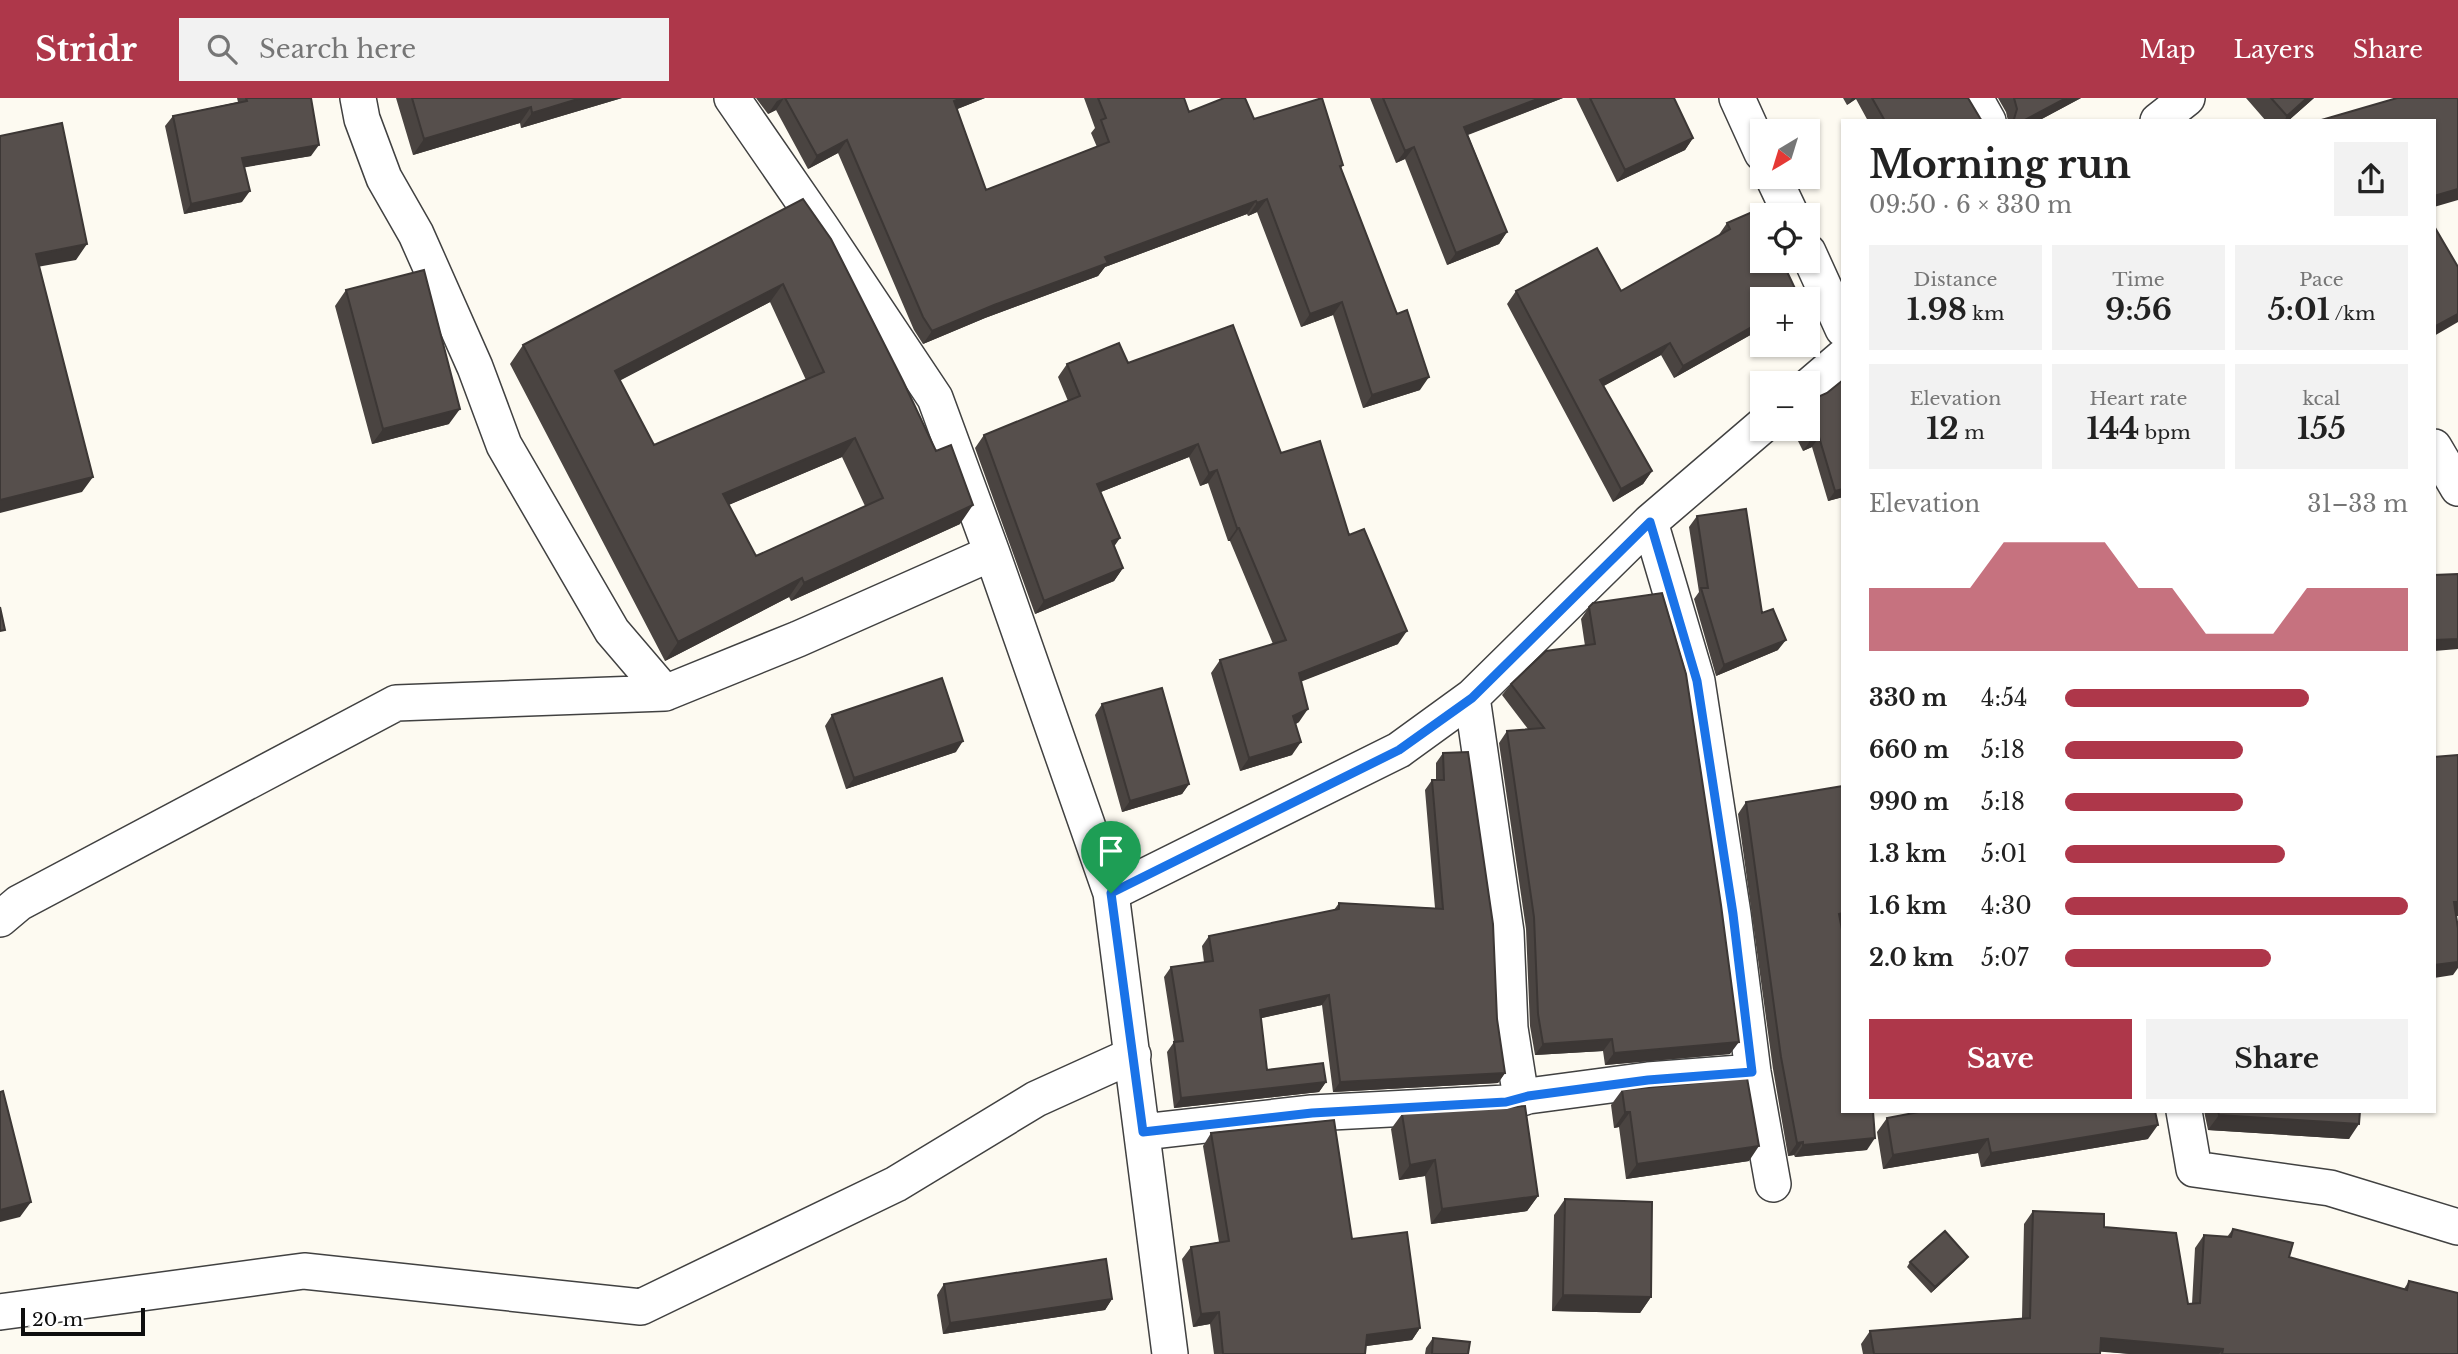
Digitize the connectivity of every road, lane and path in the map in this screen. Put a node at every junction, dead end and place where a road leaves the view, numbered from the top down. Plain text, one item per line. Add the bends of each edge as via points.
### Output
1 (358, 98) edge
2 (732, 98) edge
3 (1737, 98) edge
4 (1975, 98) edge
5 (2188, 98) edge
6 (1987, 119) edge
7 (2161, 119) edge
8 (2201, 119) edge
9 (1750, 127) edge
10 (1818, 273) edge
11 (1841, 325) edge
12 (1841, 359) edge
13 (1820, 377) edge
14 (1750, 435) edge
15 (2436, 450) edge
16 (2458, 488) edge
17 (1650, 522) junction
18 (992, 553) junction
19 (665, 693) junction
20 (1472, 698) junction
21 (1111, 893) junction
22 (0, 919) edge
23 (1133, 1055) junction
24 (1752, 1072) junction
25 (1521, 1098) junction
26 (2184, 1113) edge
27 (1143, 1132) junction
28 (1773, 1184) dead end
29 (2458, 1227) edge
30 (0, 1312) edge
31 (1170, 1354) edge

1 - 19 street via 384,178 416,234 504,445 612,631
2 - 18 street via 935,398
3 - 9 street
4 - 6 street
5 - 7 street
5 - 8 street
10 - 11 street
12 - 13 street
14 - 17 street
15 - 16 street
17 - 20 street
17 - 24 street via 1697,681
18 - 19 street
18 - 21 street
19 - 22 street via 396,703 19,902
20 - 21 street via 1399,750
20 - 25 street via 1506,932 1510,1028
21 - 23 street
23 - 27 street
23 - 30 street via 1036,1099 897,1184 641,1307 304,1271
24 - 25 street via 1648,1080
24 - 28 street
25 - 27 street via 1312,1113
26 - 29 street via 2194,1169 2330,1188
27 - 31 street

